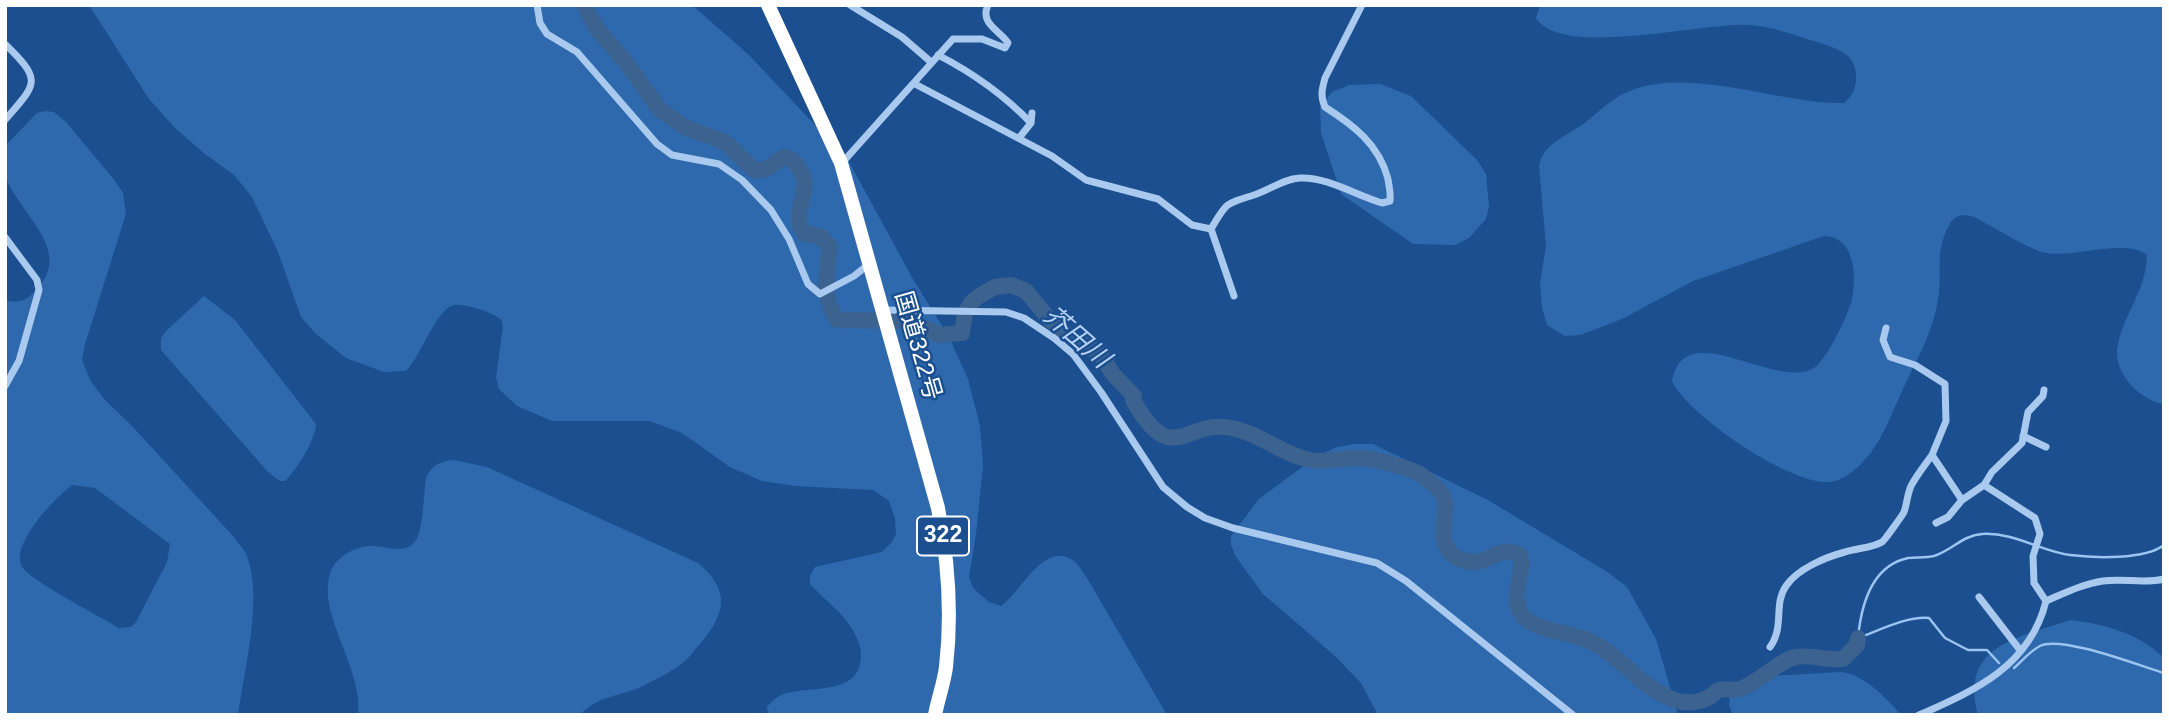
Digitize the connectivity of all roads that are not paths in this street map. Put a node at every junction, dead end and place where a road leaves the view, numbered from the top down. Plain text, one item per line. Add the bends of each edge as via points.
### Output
1 (537, 5) edge
2 (768, 5) edge
3 (850, 5) edge
4 (988, 5) edge
5 (1362, 5) edge
6 (5, 44) edge
7 (938, 55) junction
8 (931, 62) junction
9 (915, 84) junction
10 (1032, 113) dead end
11 (5, 120) edge
12 (1031, 123) junction
13 (1019, 138) junction
14 (841, 163) junction
15 (1210, 229) junction
16 (5, 237) edge
17 (870, 263) junction
18 (1234, 296) dead end
19 (884, 314) junction
20 (1886, 328) dead end
21 (5, 386) edge
22 (2044, 390) dead end
23 (2023, 436) junction
24 (2046, 447) dead end
25 (1932, 455) junction
26 (1984, 485) junction
27 (1962, 500) junction
28 (1936, 523) dead end
29 (2164, 579) edge
30 (1979, 597) dead end
31 (2046, 601) junction
32 (1770, 647) dead end
33 (2020, 650) junction
34 (935, 715) edge
35 (1573, 715) edge
36 (1919, 715) edge

1 - 17 street via 547,34 576,52 657,144 671,155 719,164 762,199 789,239 813,290 820,294
2 - 14 highway, 国道322号 / 322
3 - 8 street via 902,37
4 - 7 street via 987,20 1007,39 1005,48 982,39 960,38
5 - 15 street via 1325,78 1322,100 1378,152 1390,201 1382,204 1322,181 1300,178 1226,204
6 - 11 street via 33,75 27,94
7 - 8 street
7 - 12 street via 989,85
8 - 9 street
9 - 13 street
9 - 14 street
10 - 12 street
12 - 13 street
13 - 15 street via 1086,180 1158,199 1192,225
14 - 17 highway, 国道322号 / 322
15 - 18 street
16 - 21 street via 37,280 39,290 19,361
17 - 19 highway, 国道322号 / 322
19 - 34 highway, 国道322号 / 322 via 944,536 946,658
19 - 35 street via 1006,312 1024,318 1073,354 1163,487 1187,507 1233,528 1377,563 1406,581
20 - 25 street via 1883,340 1890,357 1915,365 1945,384 1946,421
22 - 23 street via 2028,412
23 - 24 street
23 - 26 street via 2022,443
25 - 27 street
25 - 32 street via 1911,486 1903,514 1881,543 1843,552 1794,576 1780,597 1778,635
26 - 27 street
26 - 31 street via 2035,518 2039,538 2034,583
27 - 28 street
29 - 31 street via 2104,581
30 - 33 street
31 - 33 street via 2042,618
33 - 36 street via 2002,673

